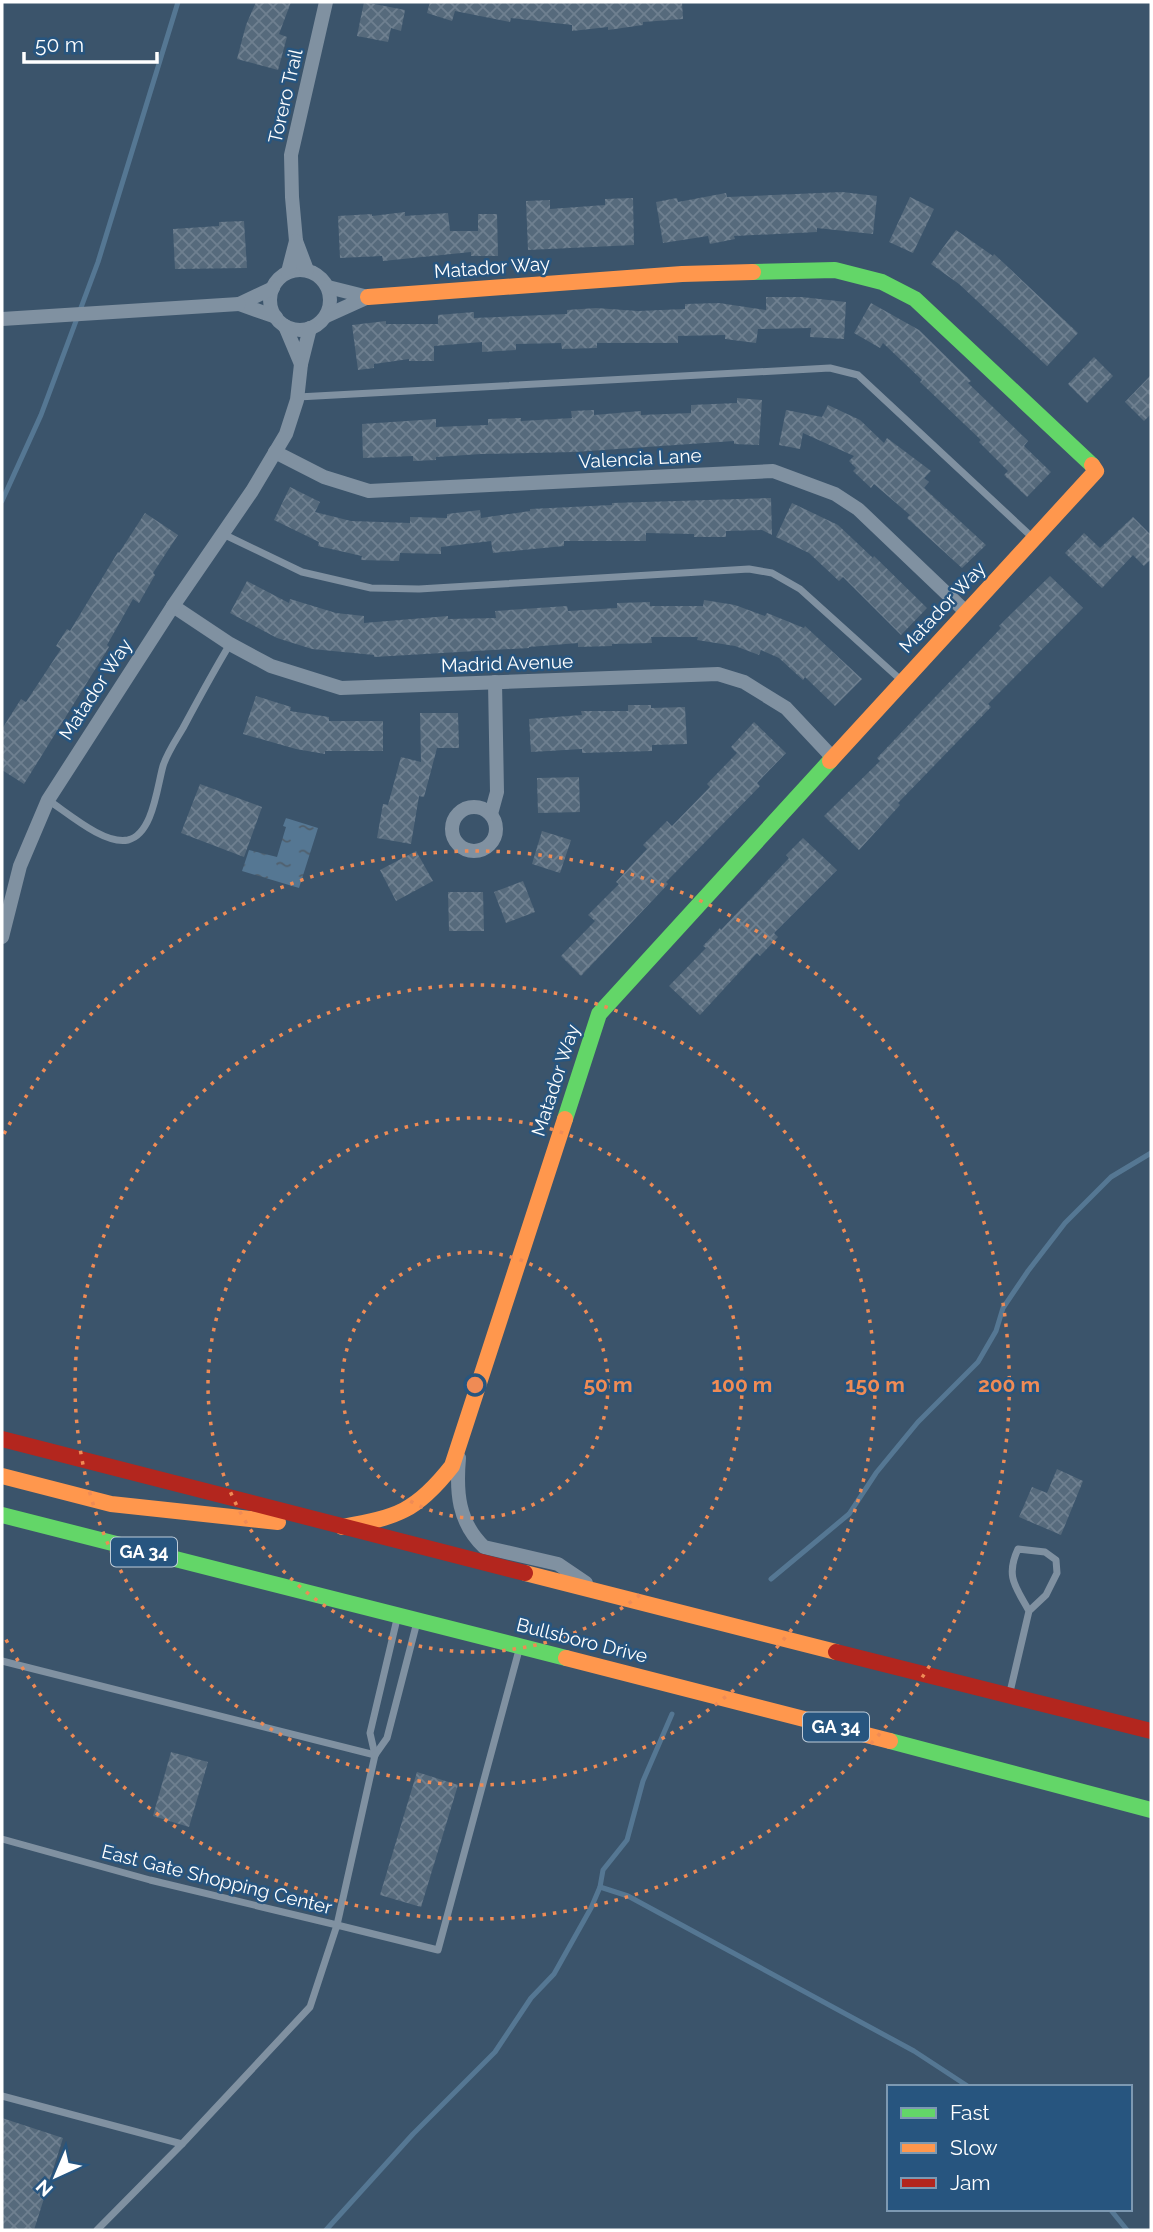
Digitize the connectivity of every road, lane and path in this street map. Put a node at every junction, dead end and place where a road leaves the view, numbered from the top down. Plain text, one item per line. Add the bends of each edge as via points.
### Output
1 (326, 2) edge
2 (296, 241) junction
3 (307, 270) junction
4 (288, 272) junction
5 (328, 287) junction
6 (273, 288) junction
7 (368, 297) junction
8 (239, 304) junction
9 (326, 316) junction
10 (2, 319) edge
11 (280, 321) junction
12 (310, 328) junction
13 (301, 364) junction
14 (298, 397) junction
15 (275, 452) junction
16 (222, 534) junction
17 (1034, 538) junction
18 (173, 606) junction
19 (966, 611) junction
20 (230, 644) junction
21 (902, 681) junction
22 (495, 682) junction
23 (832, 757) junction
24 (48, 800) junction
25 (491, 814) dead end
26 (2, 937) edge
27 (2, 1425) edge
28 (463, 1429) junction
29 (2, 1439) edge
30 (59, 1454) junction
31 (2, 1476) edge
32 (2, 1515) edge
33 (346, 1528) junction
34 (599, 1592) junction
35 (1030, 1611) junction
36 (398, 1614) junction
37 (417, 1619) junction
38 (520, 1647) junction
39 (2, 1661) edge
40 (1009, 1696) junction
41 (1151, 1731) edge
42 (375, 1755) junction
43 (1151, 1810) edge
44 (2, 1839) edge
45 (337, 1925) junction
46 (2, 2096) edge
47 (182, 2144) junction
48 (97, 2230) edge

1 - 2 street, Torero Trail via 291,155
2 - 3 street, Torero Trail
2 - 4 street, Torero Trail
3 - 4 street
3 - 5 street
4 - 6 street
5 - 7 street, Matador Way
5 - 9 street
6 - 8 street
6 - 11 street via 270,298
7 - 9 street, Matador Way
7 - 17 main road, Matador Way via 710,273 835,270 883,282 915,299 1090,460 1096,471
8 - 10 street
8 - 11 street
9 - 12 street
11 - 12 street via 295,330
11 - 13 street, Matador Way
12 - 13 street, Matador Way
13 - 14 street, Matador Way
14 - 15 street, Matador Way
14 - 17 lane via 830,368 858,375
15 - 16 street, Matador Way
15 - 19 street, Valencia Lane via 324,477 369,491 773,471 835,494 858,509
16 - 18 street, Matador Way
16 - 21 lane via 302,572 371,588 749,569 772,573 800,589
17 - 19 main road, Matador Way
18 - 20 street, Madrid Avenue
18 - 24 street, Matador Way
19 - 21 main road, Matador Way
20 - 22 street, Madrid Avenue via 279,669 341,688
20 - 24 lane via 164,763 150,814 138,835 128,840 101,835
21 - 23 main road, Matador Way
22 - 23 street, Madrid Avenue via 718,674 744,682 786,709
22 - 25 street via 497,792
23 - 28 main road, Matador Way via 599,1014
24 - 26 street, Matador Way via 20,866
27 - 30 main road
28 - 33 main road, Matador Way via 452,1466 424,1500 394,1518
28 - 34 street via 457,1495 475,1538 484,1547 558,1564
29 - 30 main road
30 - 33 main road
31 - 33 main road via 111,1504
32 - 36 main road, Bullsboro Drive / GA 34
33 - 34 main road
34 - 40 main road
35 - 35 lane via 1045,1595 1056,1573 1056,1560 1045,1552 1018,1549 1010,1575
35 - 40 lane
36 - 37 main road, Bullsboro Drive / GA 34
36 - 42 lane, East Gate Shopping Center via 370,1733
37 - 38 main road, Bullsboro Drive / GA 34
37 - 42 lane, East Gate Shopping Center via 387,1738
38 - 43 main road, Bullsboro Drive / GA 34
38 - 45 lane via 439,1950
39 - 42 lane
40 - 41 main road
42 - 45 lane, East Gate Shopping Center
44 - 45 lane, East Gate Shopping Center
45 - 47 lane via 310,2007
46 - 47 lane
47 - 48 lane

